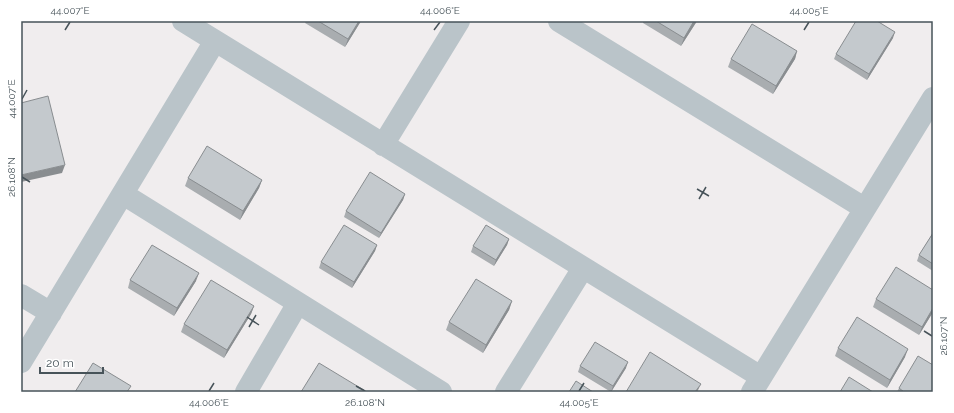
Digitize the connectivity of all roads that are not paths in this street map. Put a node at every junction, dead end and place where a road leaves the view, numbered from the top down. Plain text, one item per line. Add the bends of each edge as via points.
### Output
1 (183, 21) edge
2 (459, 21) edge
3 (559, 21) edge
4 (215, 41) junction
5 (933, 98) edge
6 (383, 145) junction
7 (123, 194) junction
8 (864, 208) junction
9 (583, 268) junction
10 (21, 295) edge
11 (298, 303) junction
12 (50, 313) junction
13 (21, 362) edge
14 (756, 385) edge
15 (246, 392) edge
16 (440, 392) edge
17 (506, 392) edge

1 - 4 street
2 - 6 street
3 - 8 street
4 - 6 street
4 - 7 street
5 - 8 street
6 - 9 street
7 - 11 street
7 - 12 street
8 - 14 street
9 - 14 street
9 - 17 street
10 - 12 street
11 - 15 street
11 - 16 street
12 - 13 street

